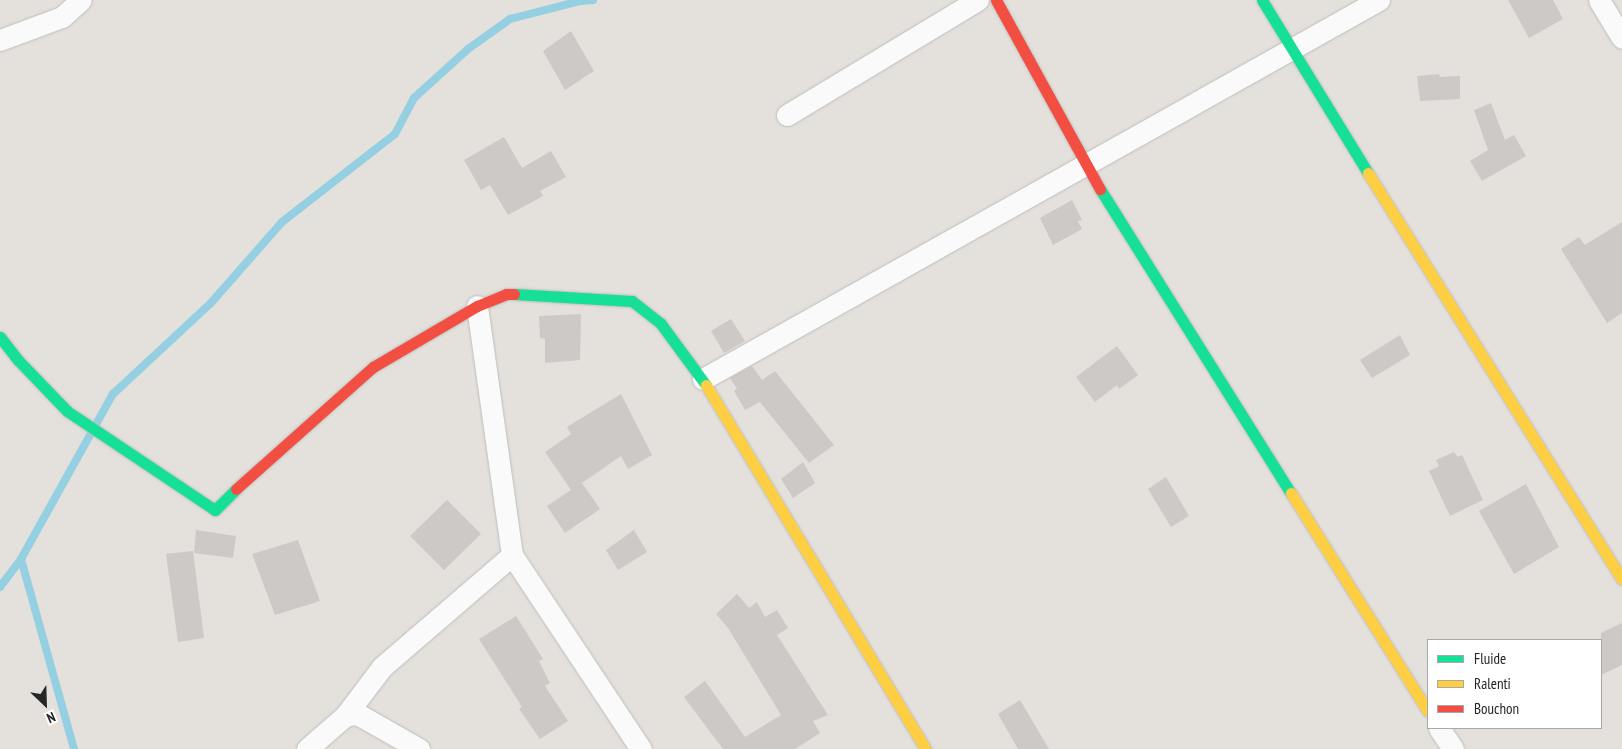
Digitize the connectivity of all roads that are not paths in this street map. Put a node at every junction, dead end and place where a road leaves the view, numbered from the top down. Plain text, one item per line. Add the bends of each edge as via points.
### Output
1 (81, 0) edge
2 (978, 0) edge
3 (996, 0) edge
4 (1262, 0) edge
5 (1380, 0) edge
6 (1599, 0) edge
7 (1622, 38) edge
8 (0, 40) edge
9 (1291, 50) junction
10 (787, 115) dead end
11 (1085, 165) junction
12 (477, 306) junction
13 (0, 337) edge
14 (703, 380) junction
15 (512, 555) junction
16 (1622, 579) edge
17 (1427, 710) edge
18 (345, 716) junction
19 (1439, 729) edge
20 (307, 749) edge
21 (419, 749) edge
22 (641, 749) edge
23 (926, 749) edge
24 (1453, 749) edge

1 - 8 street via 62,17
2 - 10 street
3 - 11 street
4 - 9 street
5 - 9 street
6 - 7 street
9 - 11 street
9 - 16 street
11 - 14 street
11 - 17 street
12 - 13 street via 373,367 215,510 67,411
12 - 14 street via 506,294 632,301 661,324
12 - 15 street
14 - 23 street
15 - 18 street via 382,667
15 - 22 street
18 - 20 street
18 - 21 street via 361,716
19 - 24 street

